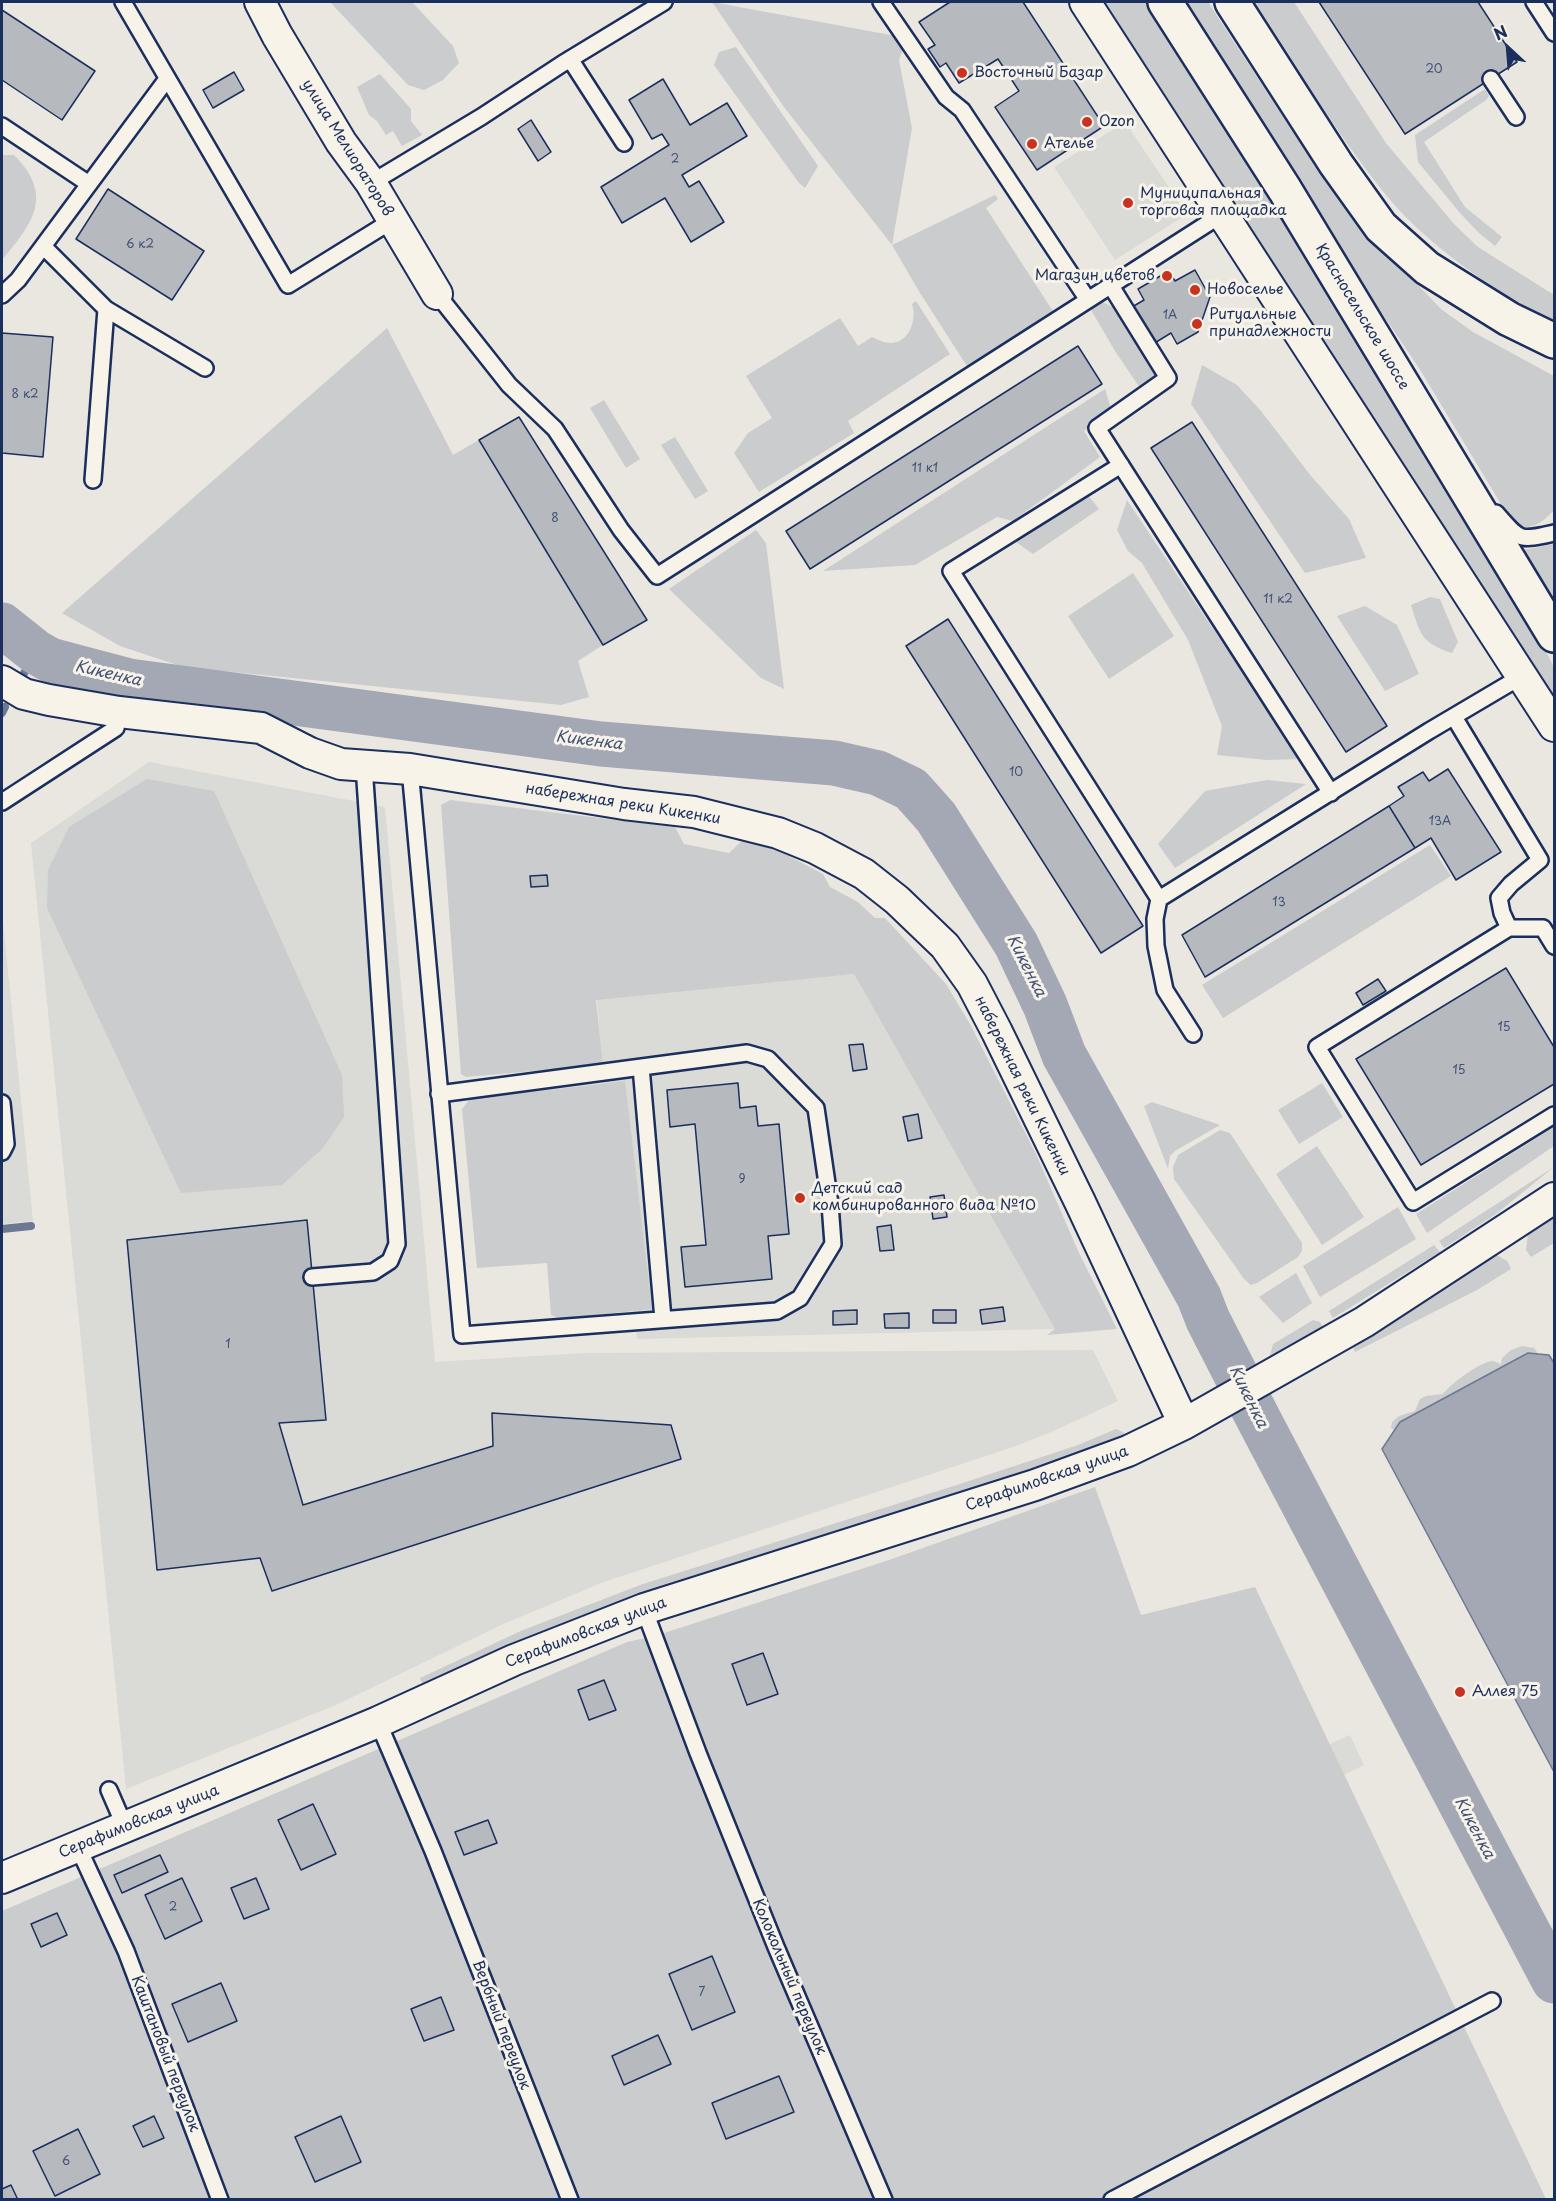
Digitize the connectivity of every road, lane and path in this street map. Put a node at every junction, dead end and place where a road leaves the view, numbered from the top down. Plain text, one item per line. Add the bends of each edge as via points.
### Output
1 (123, 2) edge
2 (260, 2) edge
3 (664, 2) edge
4 (881, 2) edge
5 (1085, 2) edge
6 (1165, 2) edge
7 (1232, 2) edge
8 (1534, 2) edge
9 (1554, 33) edge
10 (570, 59) junction
11 (168, 79) junction
12 (1491, 79) dead end
13 (1516, 117) dead end
14 (2, 126) edge
15 (624, 143) dead end
16 (371, 183) junction
17 (89, 184) junction
18 (1224, 213) junction
19 (393, 220) junction
20 (43, 246) junction
21 (1111, 286) junction
22 (437, 294) joint
23 (2, 295) edge
24 (1088, 300) junction
25 (106, 309) junction
26 (1554, 340) edge
27 (205, 368) dead end
28 (1448, 460) junction
29 (1120, 465) junction
30 (93, 480) dead end
31 (1554, 533) edge
32 (1554, 635) edge
33 (1522, 676) junction
34 (2, 681) edge
35 (119, 712) junction
36 (1454, 717) junction
37 (1554, 726) edge
38 (364, 766) junction
39 (410, 769) junction
40 (1331, 793) junction
41 (2, 802) edge
42 (1159, 899) junction
43 (1509, 928) junction
44 (1554, 946) edge
45 (1193, 1034) dead end
46 (641, 1067) junction
47 (439, 1094) junction
48 (2, 1103) edge
49 (1554, 1115) edge
50 (2, 1152) edge
51 (1554, 1198) edge
52 (312, 1277) dead end
53 (663, 1319) junction
54 (1184, 1424) junction
55 (644, 1609) junction
56 (378, 1722) junction
57 (110, 1790) dead end
58 (124, 1827) junction
59 (78, 1847) junction
60 (2, 1878) edge
61 (1492, 2001) dead end
62 (220, 2199) edge
63 (570, 2199) edge
64 (884, 2199) edge
65 (1112, 2199) edge

1 - 11 lane
2 - 16 street, улица Мелиораторов via 341,142
3 - 10 lane
4 - 24 lane via 946,97 962,110
5 - 18 street
6 - 28 main road, Красносельское шоссе via 1274,172
7 - 26 main road via 1336,164 1381,226 1427,268 1509,319
8 - 9 lane
10 - 15 lane
10 - 16 lane
11 - 17 lane
11 - 19 lane via 288,285
12 - 13 lane
14 - 17 lane
16 - 19 street, улица Мелиораторов
17 - 20 lane
18 - 21 lane
18 - 33 street
19 - 22 street, улица Мелиораторов
20 - 23 lane
20 - 25 lane
21 - 24 lane
21 - 29 lane via 1168,378 1097,428
22 - 24 lane via 509,385 555,429 621,530 657,576
25 - 27 lane
25 - 30 lane
28 - 31 lane via 1517,537
28 - 32 main road, Красносельское шоссе
29 - 40 lane
29 - 42 lane via 951,572
33 - 36 lane
33 - 37 street
34 - 35 street, набережная реки Кикенки via 24,694
35 - 38 street, набережная реки Кикенки via 261,728 310,753 341,764
35 - 41 lane via 116,728
36 - 40 lane
36 - 43 lane via 1540,860 1499,898
38 - 39 street, набережная реки Кикенки
38 - 52 lane via 397,1244 390,1261 373,1272
39 - 47 lane
39 - 54 street, набережная реки Кикенки via 694,812 753,826 815,848 882,888 945,946 972,984
40 - 42 lane
42 - 45 lane via 1156,946 1165,990
43 - 44 lane via 1543,928
43 - 49 lane via 1317,1047 1413,1202
46 - 47 lane
46 - 53 lane
46 - 53 lane via 747,1053 768,1059 816,1108 830,1204 833,1244 800,1298 777,1311
47 - 53 lane via 462,1335
48 - 50 lane via 6,1144
51 - 54 street via 1505,1236
54 - 55 street, Серафимовская улица via 1128,1451 1035,1485
55 - 56 street, Серафимовская улица via 514,1660
55 - 64 lane, Колокольный переулок via 776,1947
56 - 58 street, Серафимовская улица
56 - 63 lane, Вербный переулок
57 - 58 lane
58 - 59 street, Серафимовская улица
59 - 60 street, Серафимовская улица
59 - 62 lane, Каштановый переулок via 126,1951
61 - 65 lane

